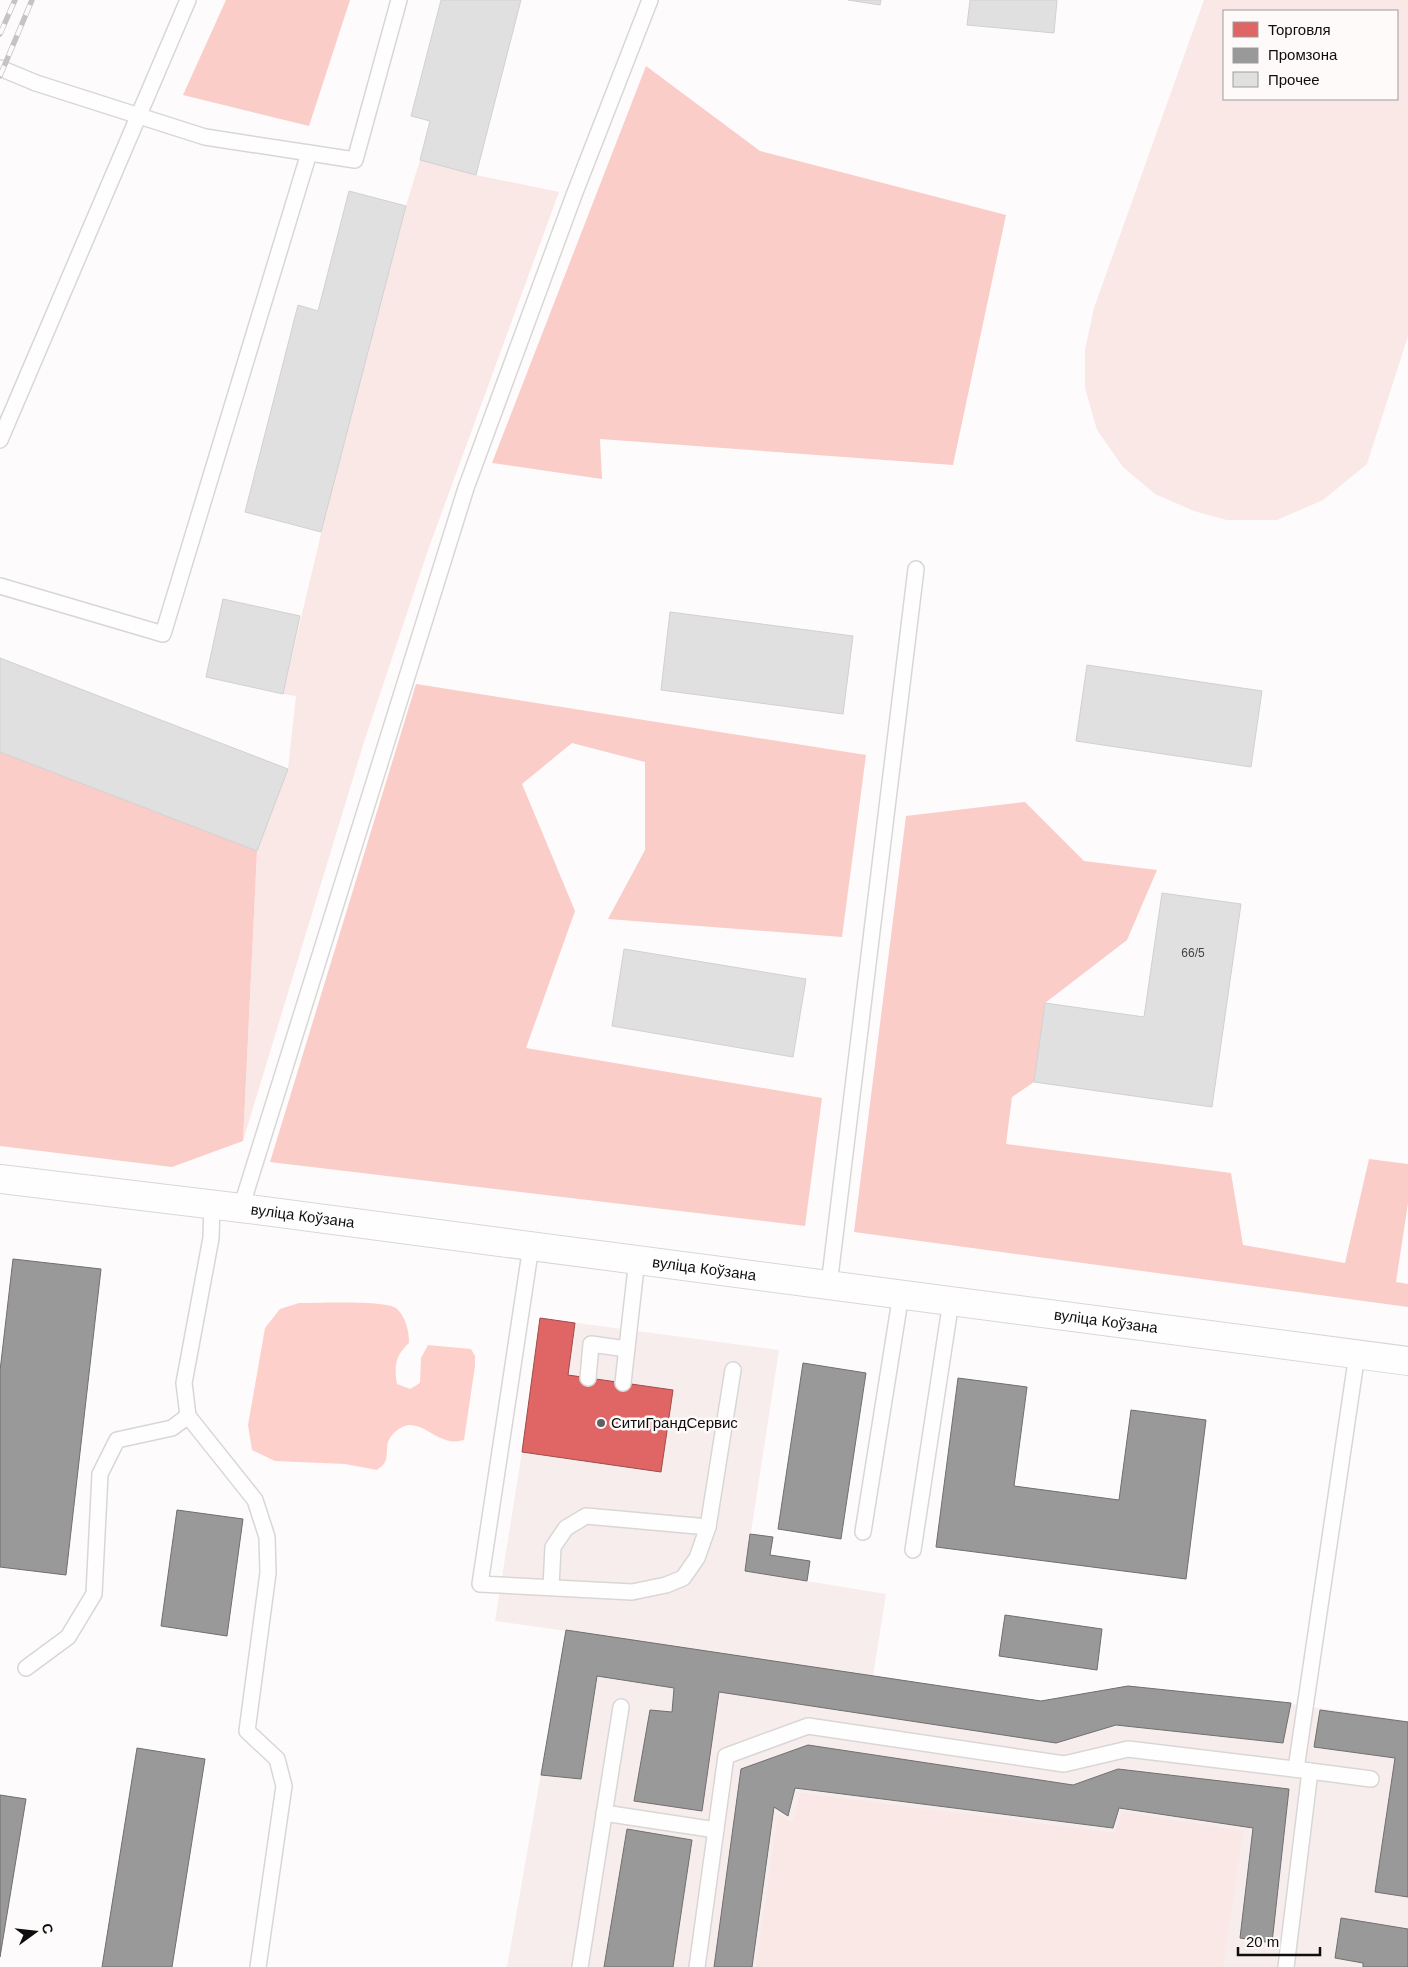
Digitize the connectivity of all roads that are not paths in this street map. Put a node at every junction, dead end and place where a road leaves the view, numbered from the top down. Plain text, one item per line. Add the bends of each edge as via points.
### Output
1 (188, 0) edge
2 (399, 0) edge
3 (650, 0) edge
4 (0, 68) edge
5 (140, 116) junction
6 (308, 153) junction
7 (0, 440) edge
8 (916, 569) dead end
9 (0, 586) edge
10 (0, 1178) edge
11 (212, 1204) junction
12 (241, 1208) junction
13 (531, 1246) junction
14 (637, 1259) junction
15 (829, 1285) junction
16 (901, 1294) junction
17 (951, 1301) junction
18 (627, 1349) junction
19 (1357, 1354) junction
20 (1408, 1361) edge
21 (733, 1370) dead end
22 (588, 1378) dead end
23 (624, 1383) dead end
24 (188, 1416) junction
25 (708, 1527) junction
26 (863, 1532) dead end
27 (913, 1550) dead end
28 (551, 1587) junction
29 (26, 1668) dead end
30 (621, 1707) dead end
31 (1303, 1770) junction
32 (1371, 1779) dead end
33 (604, 1813) junction
34 (716, 1830) junction
35 (258, 1967) edge
36 (580, 1967) edge
37 (697, 1967) edge
38 (1286, 1967) edge

1 - 5 lane
2 - 6 lane via 354,160
3 - 12 lane via 570,204 466,488
4 - 5 lane via 36,83
5 - 6 lane via 205,137
5 - 7 lane
6 - 9 lane via 164,634
8 - 15 lane
10 - 11 street, вуліца Коўзана
11 - 12 street, вуліца Коўзана
11 - 24 lane via 211,1238 184,1383
12 - 13 street, вуліца Коўзана
13 - 14 street, вуліца Коўзана
13 - 28 lane via 480,1584
14 - 15 street, вуліца Коўзана
14 - 18 lane
15 - 16 street, вуліца Коўзана
16 - 17 street, вуліца Коўзана
16 - 26 lane
17 - 19 street, вуліца Коўзана
17 - 27 lane
18 - 22 lane via 591,1344
18 - 23 lane
19 - 20 street, вуліца Коўзана
19 - 31 lane
21 - 25 lane
24 - 29 lane via 172,1428 117,1440 100,1474 94,1594 68,1637
24 - 35 lane via 255,1500 267,1537 268,1573 247,1731 277,1759 284,1786
25 - 28 lane via 697,1558 683,1578 666,1585 632,1592
25 - 28 lane via 586,1516 566,1528 553,1546
30 - 33 lane
31 - 32 lane
31 - 34 lane via 1128,1750 1064,1764 808,1726 726,1756
31 - 38 lane
33 - 34 lane
33 - 36 lane
34 - 37 lane

